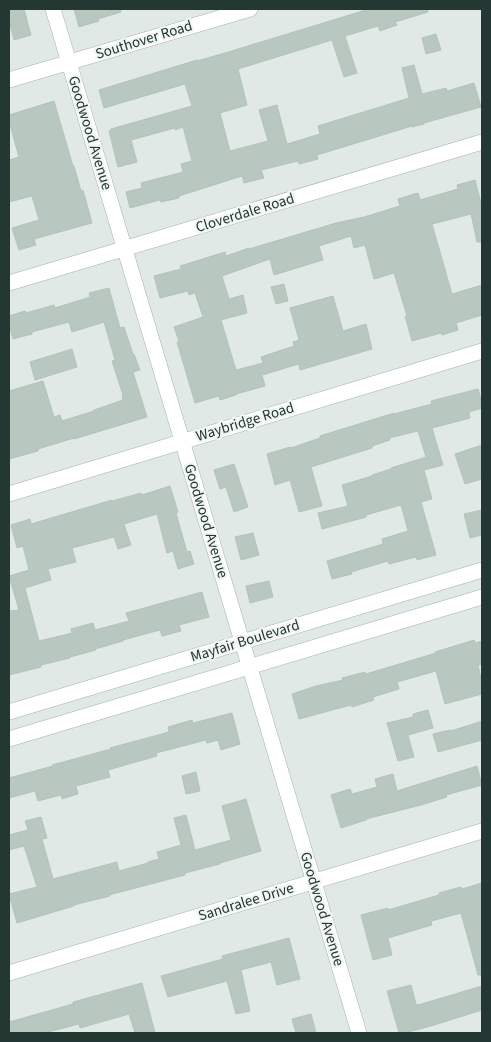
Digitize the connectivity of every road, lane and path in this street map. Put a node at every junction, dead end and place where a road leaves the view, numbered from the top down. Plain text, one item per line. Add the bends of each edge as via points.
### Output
1 (53, 9) edge
2 (250, 9) edge
3 (69, 62) junction
4 (9, 80) edge
5 (482, 142) edge
6 (125, 249) junction
7 (9, 283) edge
8 (482, 351) edge
9 (182, 442) junction
10 (9, 494) edge
11 (482, 570) edge
12 (482, 597) edge
13 (242, 641) junction
14 (250, 666) junction
15 (9, 712) edge
16 (9, 739) edge
17 (482, 831) edge
18 (314, 882) junction
19 (9, 973) edge
20 (359, 1033) edge

1 - 3 street, Goodwood Avenue
2 - 3 street, Southover Road
3 - 4 street, Southover Road
3 - 6 street, Goodwood Avenue
5 - 6 street, Cloverdale Road
6 - 7 street, Cloverdale Road
6 - 9 street, Goodwood Avenue
8 - 9 street, Waybridge Road
9 - 10 street, Waybridge Road
9 - 13 street, Goodwood Avenue
11 - 13 street, Mayfair Boulevard
12 - 14 street, Mayfair Boulevard
13 - 14 street, Goodwood Avenue
13 - 15 street, Mayfair Boulevard
14 - 16 street, Mayfair Boulevard
14 - 18 street, Goodwood Avenue
17 - 18 street, Sandralee Drive
18 - 19 street, Sandralee Drive
18 - 20 street, Goodwood Avenue

